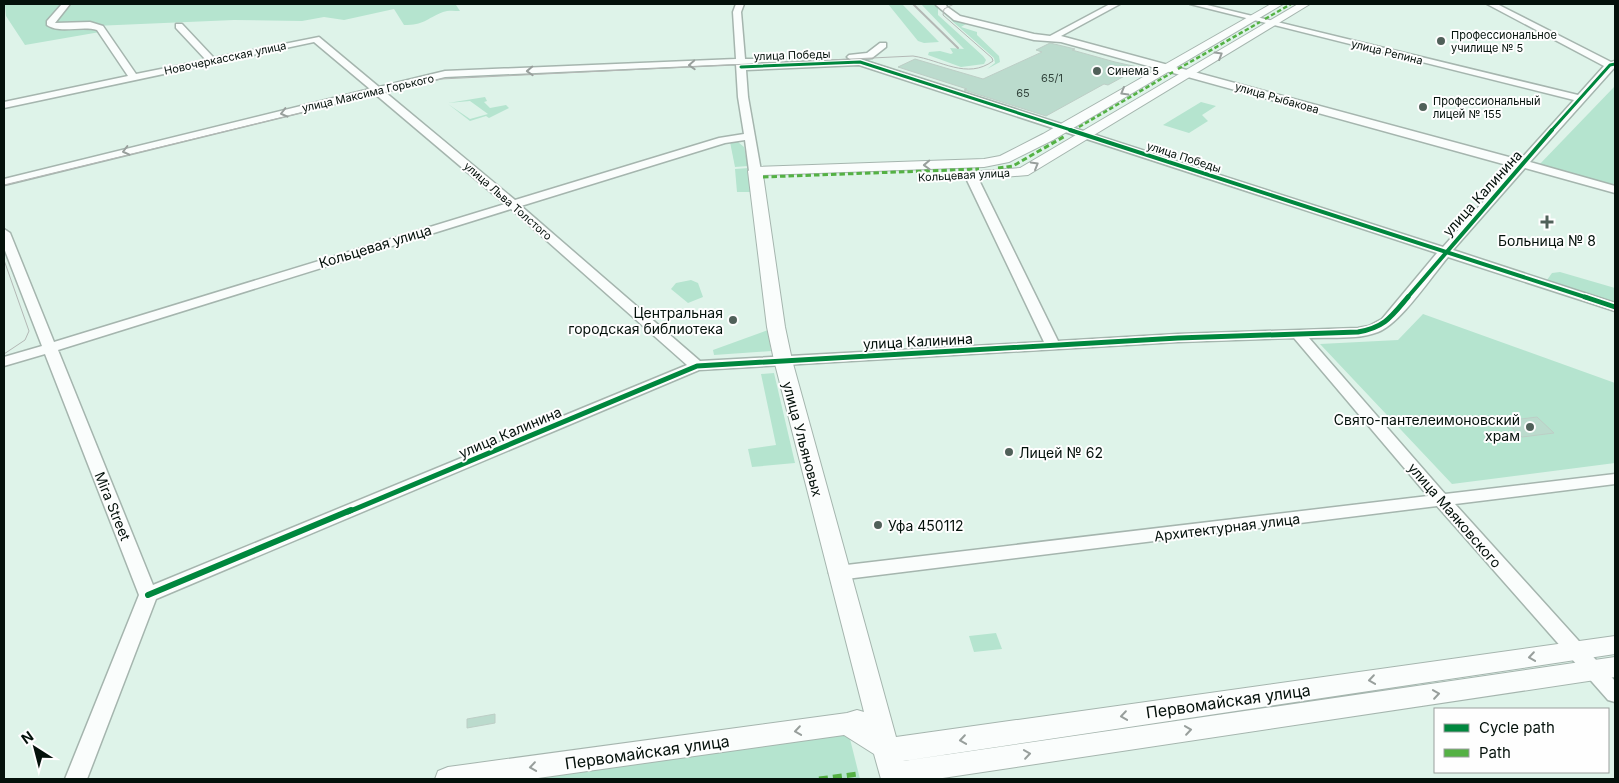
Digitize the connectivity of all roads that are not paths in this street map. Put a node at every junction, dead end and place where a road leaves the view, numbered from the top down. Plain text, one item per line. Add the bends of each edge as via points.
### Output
1 (66, 4) edge
2 (740, 4) edge
3 (1116, 4) edge
4 (1194, 4) edge
5 (1278, 4) edge
6 (1304, 4) edge
7 (1491, 4) edge
8 (946, 7) edge
9 (1254, 18) junction
10 (1271, 23) junction
11 (179, 26) dead end
12 (316, 39) joint
13 (1050, 39) junction
14 (882, 45) dead end
15 (212, 61) junction
16 (741, 64) junction
17 (1612, 64) edge
18 (1166, 68) junction
19 (1188, 73) junction
20 (133, 77) junction
21 (377, 90) junction
22 (1581, 99) junction
23 (4, 105) edge
24 (1062, 128) junction
25 (748, 136) junction
26 (1085, 136) junction
27 (1524, 164) junction
28 (988, 169) junction
29 (971, 176) junction
30 (756, 177) junction
31 (4, 182) edge
32 (1615, 190) edge
33 (512, 204) junction
34 (4, 233) edge
35 (1444, 253) junction
36 (1615, 307) edge
37 (1298, 334) junction
38 (1053, 345) junction
39 (50, 347) junction
40 (782, 360) junction
41 (4, 362) edge
42 (697, 366) junction
43 (1615, 479) edge
44 (1442, 501) junction
45 (838, 573) junction
46 (148, 595) junction
47 (1615, 645) edge
48 (1577, 651) junction
49 (1605, 669) edge
50 (1615, 694) edge
51 (873, 704) junction
52 (847, 724) junction
53 (884, 746) junction
54 (893, 777) edge
55 (76, 779) edge
56 (448, 779) edge

1 - 20 street via 50,23 54,26 100,28
2 - 16 street, улица Ульяновых via 737,12
3 - 13 street
4 - 9 street, улица Репина
5 - 9 main road, Кольцевая улица
6 - 10 main road, Кольцевая улица
7 - 17 street
8 - 13 street, улица Рыбакова via 957,18
9 - 10 street, улица Репина
9 - 18 main road, Кольцевая улица
19 -> 10 main road, Кольцевая улица
10 - 22 street, улица Репина
11 - 15 street
12 - 15 street, Новочеркасская улица
12 - 21 street, улица Льва Толстого
13 - 18 street, улица Рыбакова via 1061,39
14 - 16 street via 869,56
15 - 20 street, Новочеркасская улица
16 -> 21 street, улица Максима Горького via 445,74
16 - 24 street, улица Победы via 860,62
16 - 25 street, улица Ульяновых
17 - 22 street, улица Калинина
18 - 19 street, улица Рыбакова
18 -> 24 main road, Кольцевая улица
19 - 26 main road, Кольцевая улица
19 - 27 street, улица Рыбакова via 1512,164
20 - 23 street, Новочеркасская улица
21 -> 31 street, улица Максима Горького
21 - 33 street, улица Льва Толстого
22 - 27 street, улица Калинина
24 - 26 street, улица Победы
24 - 28 main road, Кольцевая улица
25 - 30 street, улица Ульяновых
25 - 33 street, Кольцевая улица via 723,140
28 -> 26 main road, Кольцевая улица via 1023,172
26 - 35 street, улица Победы
27 - 32 street, улица Рыбакова
27 - 35 street, улица Калинина
28 - 29 main road, Кольцевая улица
28 -> 30 main road, Кольцевая улица
29 - 30 main road, Кольцевая улица
29 - 38 street
30 - 40 main road, улица Ульяновых
33 - 39 street, Кольцевая улица
33 - 42 street, улица Льва Толстого
34 - 39 street, Mira Street
35 - 36 street, улица Победы
35 - 37 street, улица Калинина via 1387,322 1358,332
37 - 38 street, улица Калинина
37 - 44 street, улица Маяковского
38 - 40 street, улица Калинина
39 - 41 street, Кольцевая улица
39 - 46 street, Mira Street
40 - 42 street, улица Калинина
40 - 45 main road, улица Ульяновых
42 - 46 street, улица Калинина
43 - 44 street, Архитектурная улица
44 - 45 street, Архитектурная улица
44 - 48 street, улица Маяковского
45 - 51 main road, улица Ульяновых
46 - 55 street
47 - 48 main road, Первомайская улица
48 - 49 street, улица Маяковского
48 -> 53 main road, Первомайская улица via 899,749
49 - 50 street, улица Маяковского
54 -> 49 main road, Первомайская улица
51 - 52 main road, Первомайская улица via 863,717
51 - 53 main road, улица Ульяновых
52 - 53 main road, Первомайская улица
52 -> 56 main road, Первомайская улица
53 - 54 main road, улица Ульяновых

